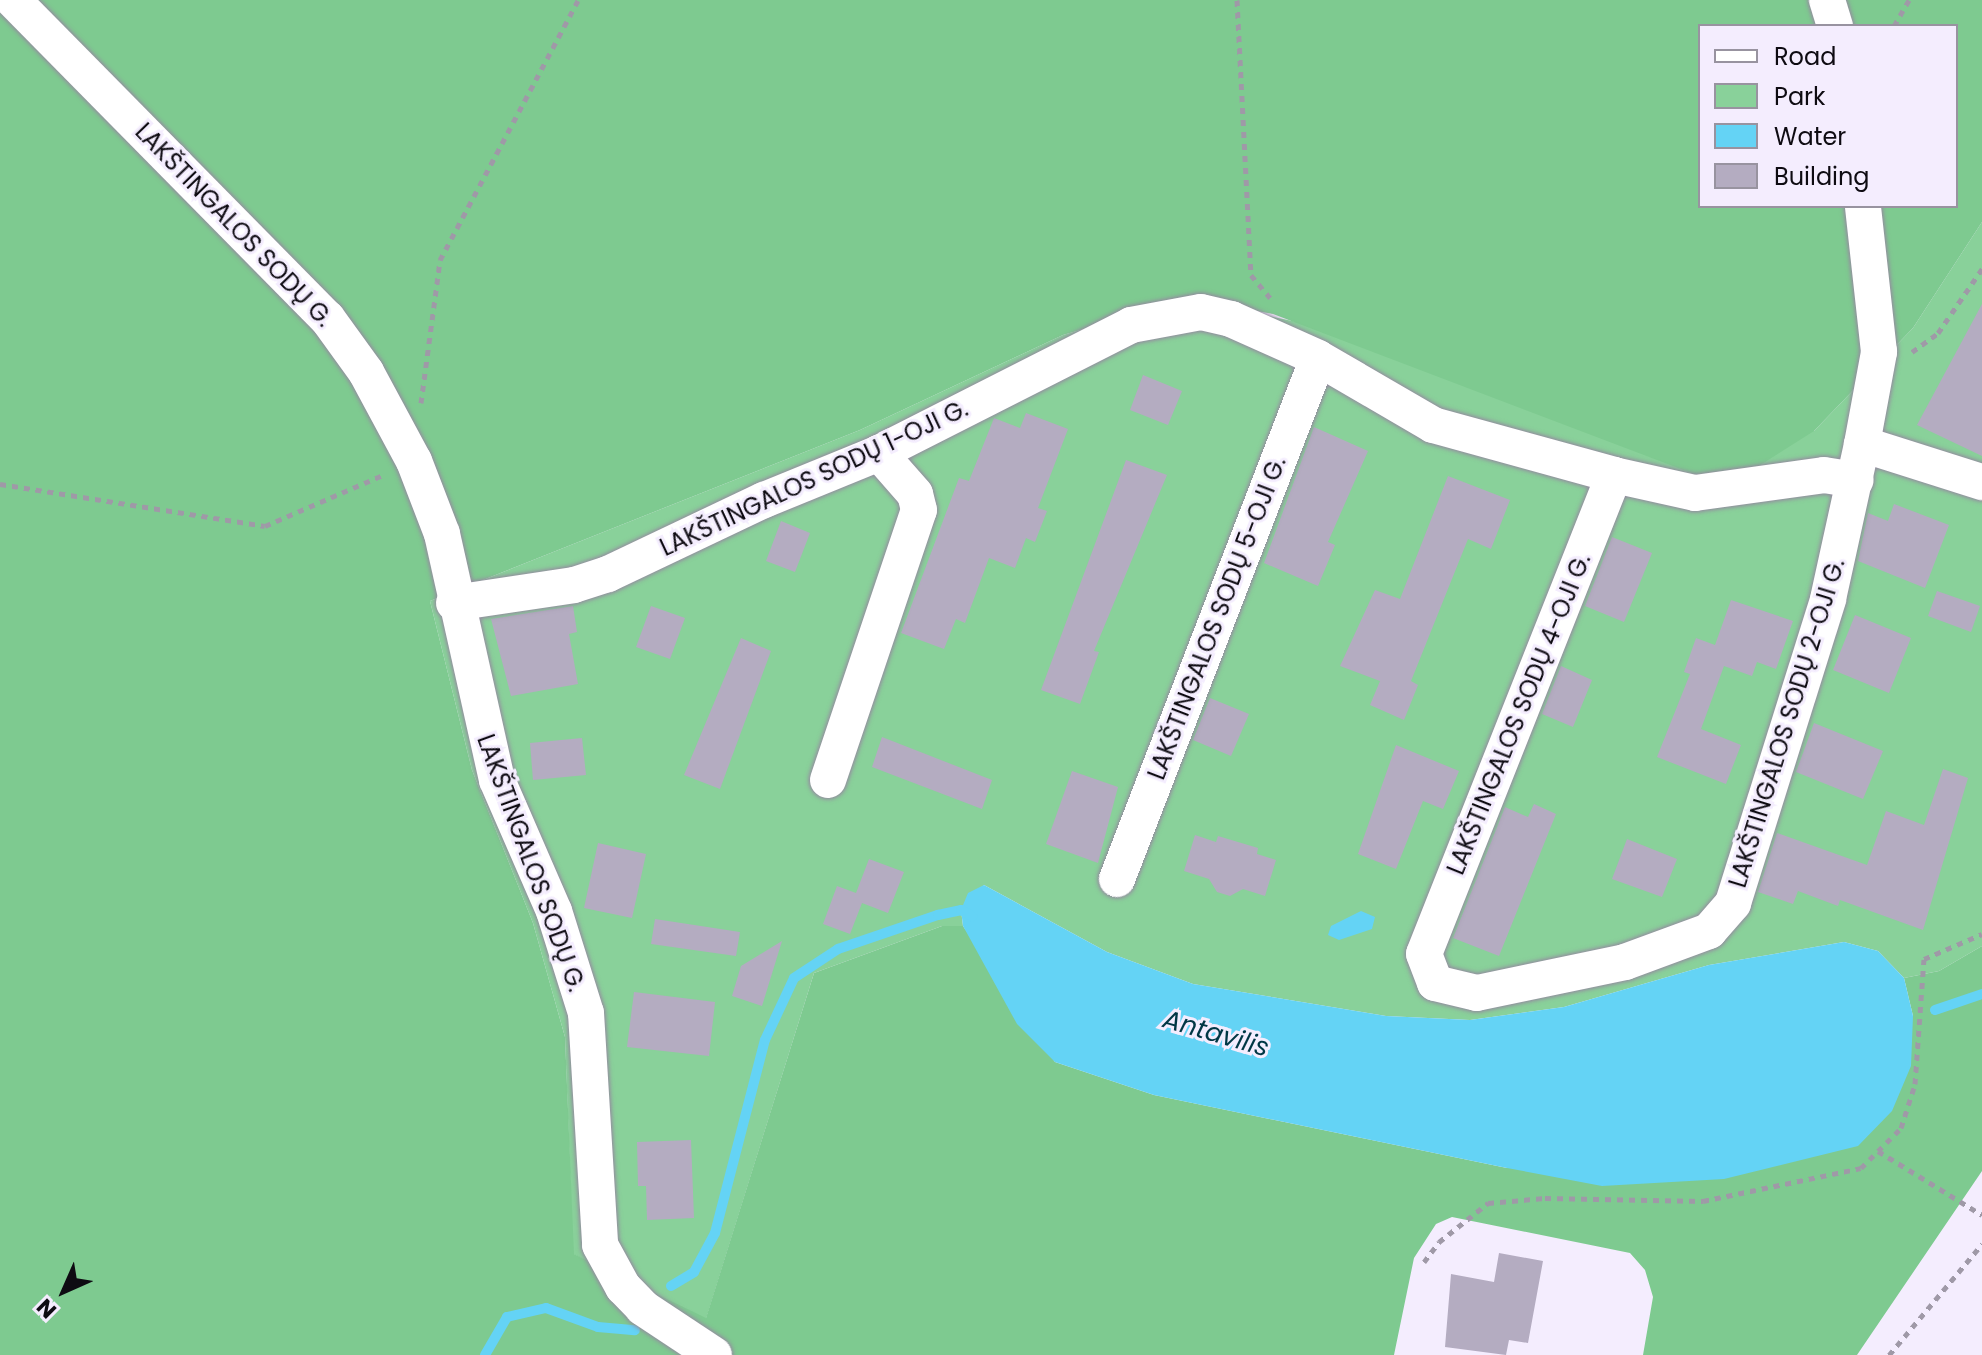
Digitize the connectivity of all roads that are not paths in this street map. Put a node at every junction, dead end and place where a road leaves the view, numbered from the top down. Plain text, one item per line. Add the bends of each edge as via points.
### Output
1 (13, 0) edge
2 (1827, 0) edge
3 (1834, 24) edge
4 (1863, 208) edge
5 (1318, 358) junction
6 (1862, 444) junction
7 (879, 453) junction
8 (1614, 475) junction
9 (1856, 480) junction
10 (1982, 482) edge
11 (454, 603) junction
12 (828, 780) dead end
13 (1117, 879) dead end
14 (1424, 954) joint
15 (714, 1355) edge

1 - 11 street, LAKŠTINGALOS SODŲ G. via 327,318 366,372 414,461 442,534
2 - 3 street
4 - 6 street via 1879,352
5 - 7 street, LAKŠTINGALOS SODŲ 1-OJI G. via 1231,319 1201,312 1131,325
5 - 8 street, LAKŠTINGALOS SODŲ 1-OJI G. via 1433,425
5 - 13 street, LAKŠTINGALOS SODŲ 5-OJI G.
6 - 9 street
6 - 10 street
7 - 11 street, LAKŠTINGALOS SODŲ 1-OJI G. via 608,574 574,585
7 - 12 street via 915,494 919,510
8 - 9 street, LAKŠTINGALOS SODŲ 1-OJI G. via 1695,493 1824,475
8 - 14 street, LAKŠTINGALOS SODŲ 4-OJI G.
9 - 14 street, LAKŠTINGALOS SODŲ 2-OJI G. via 1823,615 1733,903 1723,916 1689,941 1625,962 1477,993 1435,983
11 - 15 street, LAKŠTINGALOS SODŲ G. via 497,780 554,911 586,1013 600,1245 623,1287 643,1308

